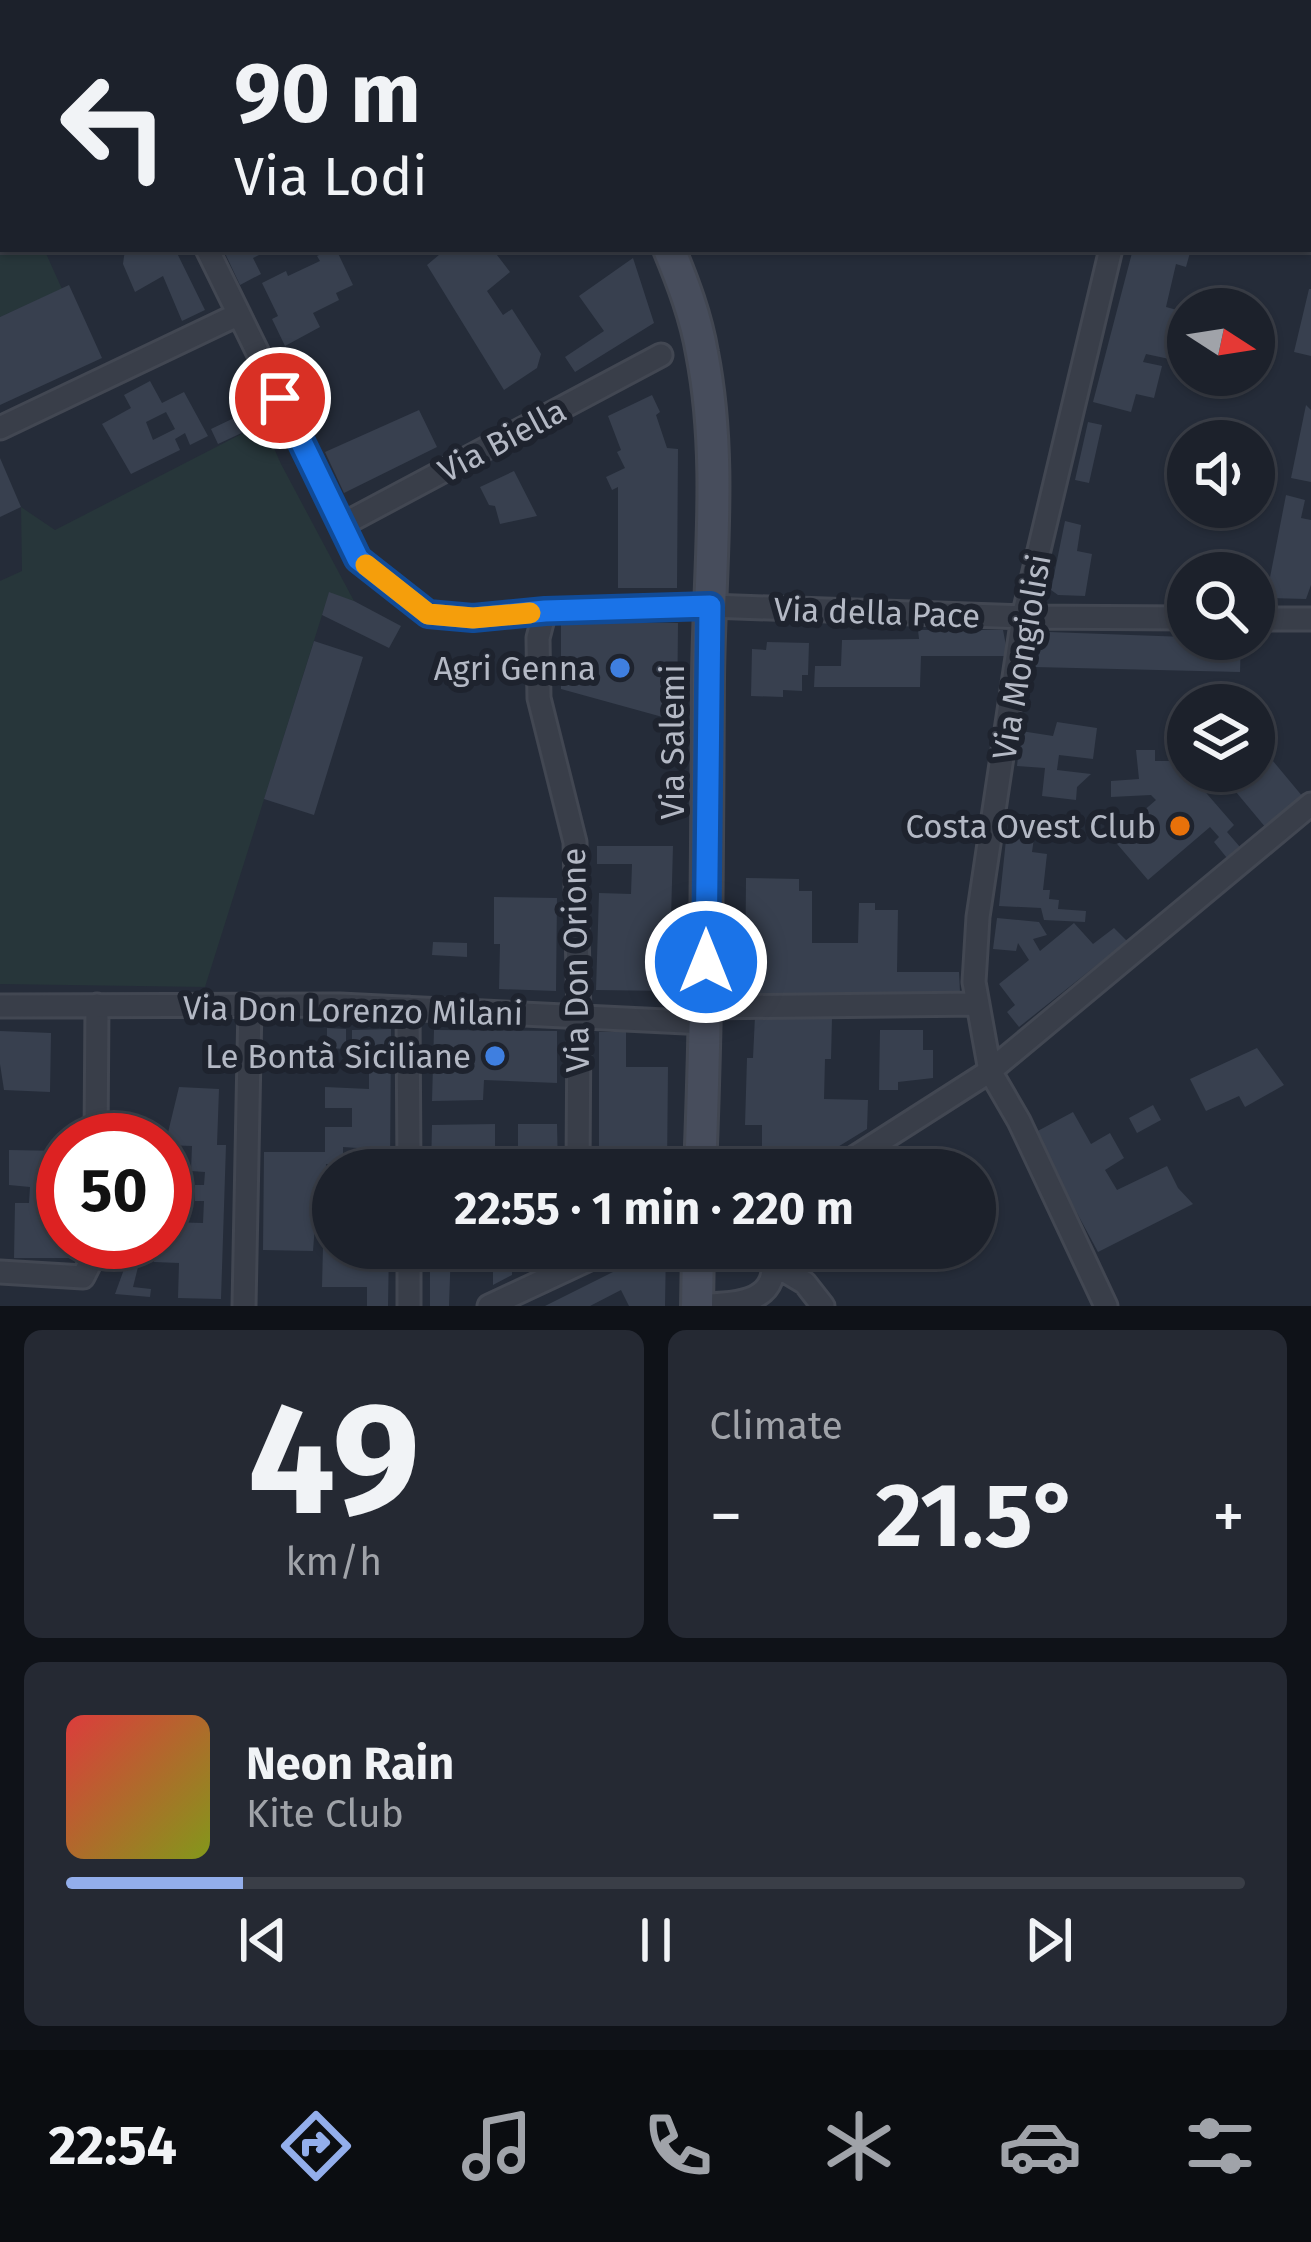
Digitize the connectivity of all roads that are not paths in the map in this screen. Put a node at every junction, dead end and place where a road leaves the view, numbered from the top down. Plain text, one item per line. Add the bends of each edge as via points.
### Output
1 (208, 252) edge
2 (670, 252) edge
3 (1110, 252) edge
4 (239, 314) junction
5 (661, 355) dead end
6 (0, 428) edge
7 (342, 525) junction
8 (710, 606) junction
9 (545, 611) junction
10 (1024, 617) junction
11 (1167, 618) edge
12 (1275, 619) edge
13 (1311, 619) edge
14 (1311, 804) edge
15 (978, 1004) junction
16 (97, 1005) junction
17 (250, 1005) junction
18 (0, 1006) edge
19 (408, 1008) junction
20 (706, 1015) junction
21 (578, 1016) junction
22 (990, 1071) junction
23 (96, 1113) edge
24 (409, 1149) edge
25 (578, 1149) edge
26 (701, 1149) edge
27 (868, 1149) edge
28 (87, 1269) edge
29 (409, 1269) edge
30 (554, 1269) edge
31 (698, 1269) edge
32 (771, 1269) edge
33 (788, 1269) edge
34 (0, 1272) edge
35 (697, 1305) edge
36 (244, 1306) edge
37 (409, 1306) edge
38 (489, 1306) edge
39 (823, 1306) edge
40 (1106, 1306) edge

1 - 4 street
2 - 8 main road, Via Salemi via 702,352 711,420
3 - 10 street, Via Mongiolisi
4 - 6 street
4 - 7 street
5 - 7 street, Via Biella
7 - 9 street, Via della Pace via 358,559 428,614
8 - 9 street, Via della Pace
8 - 10 street, Via della Pace
8 - 20 main road, Via Salemi
9 - 21 street, Via Don Orione via 539,698 574,842
10 - 11 street, Via della Pace
10 - 15 street, Via Mongiolisi via 978,917
12 - 13 street
14 - 22 street
15 - 20 street, Via Don Lorenzo Milani
15 - 22 street, Via Mongiolisi
16 - 17 street, Via Don Lorenzo Milani
16 - 18 street, Via Don Lorenzo Milani
16 - 23 street
17 - 19 street, Via Don Lorenzo Milani
17 - 36 street
19 - 21 street, Via Don Lorenzo Milani
19 - 24 street
20 - 21 street, Via Don Lorenzo Milani
20 - 26 main road, Via Salemi
21 - 25 street, Via Don Orione
22 - 27 street
22 - 40 street, Via Mongiolisi
28 - 34 street via 83,1276
29 - 37 street
30 - 38 street
31 - 35 main road
32 - 35 street via 757,1297
33 - 39 street

